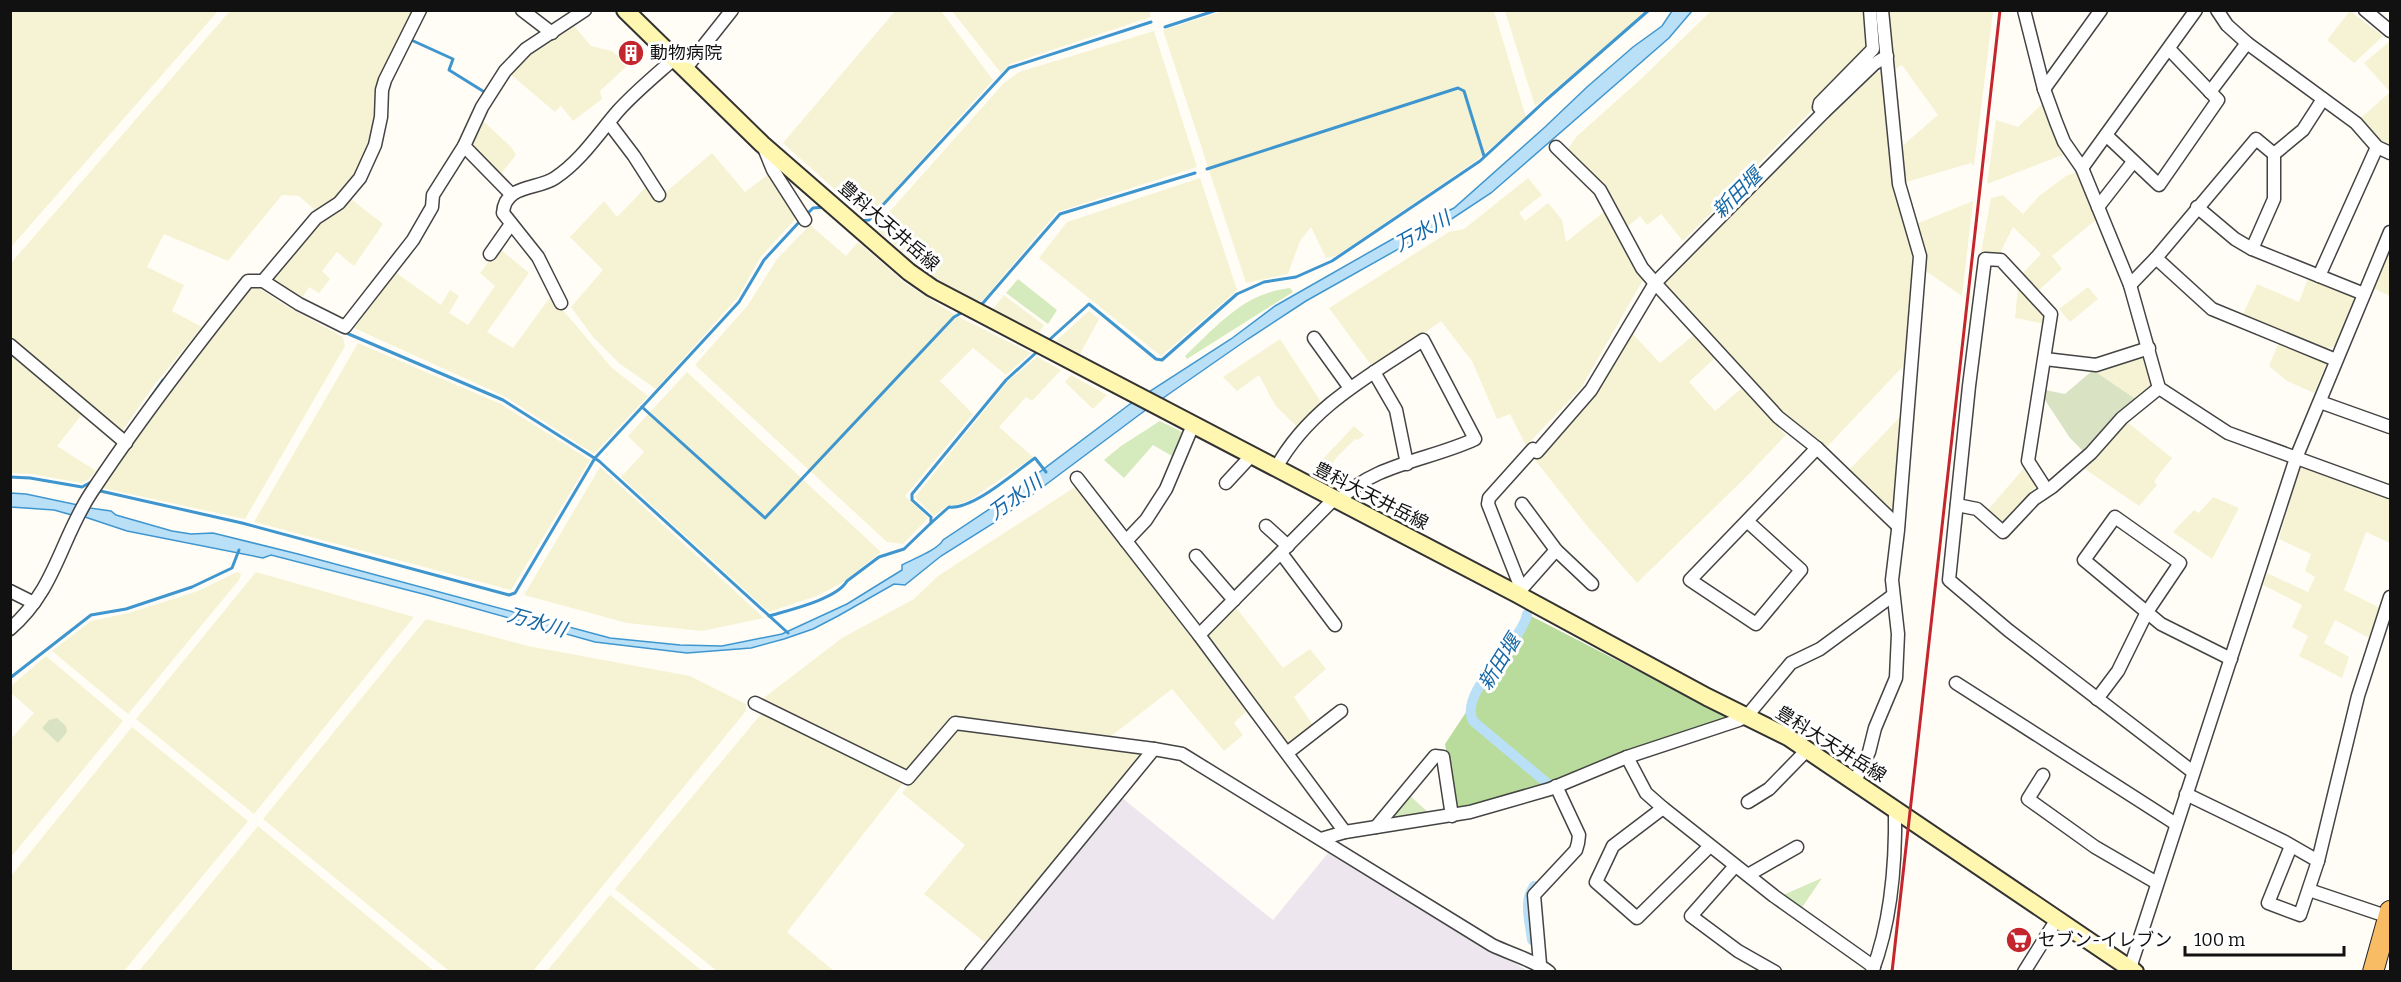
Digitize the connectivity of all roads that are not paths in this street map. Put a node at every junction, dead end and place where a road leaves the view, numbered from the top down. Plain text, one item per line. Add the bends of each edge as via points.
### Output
1 (420, 10) edge
2 (522, 10) edge
3 (585, 10) edge
4 (625, 10) edge
5 (732, 10) edge
6 (1870, 10) edge
7 (1882, 10) edge
8 (2024, 10) edge
9 (2101, 10) edge
10 (2196, 10) edge
11 (2217, 10) edge
12 (2365, 10) edge
13 (2391, 31) edge
14 (552, 33) junction
15 (2247, 43) junction
16 (2169, 49) junction
17 (1887, 56) junction
18 (1870, 60) junction
19 (681, 63) junction
20 (2044, 89) junction
21 (2210, 92) junction
22 (2323, 99) junction
23 (609, 123) junction
24 (2106, 135) junction
25 (762, 144) junction
26 (464, 146) junction
27 (1556, 147) dead end
28 (2377, 147) junction
29 (2391, 153) edge
30 (2274, 154) junction
31 (2133, 162) junction
32 (2082, 168) junction
33 (511, 194) junction
34 (659, 195) dead end
35 (2098, 207) junction
36 (2196, 207) junction
37 (805, 220) dead end
38 (511, 224) junction
39 (2391, 232) edge
40 (2252, 249) junction
41 (490, 254) dead end
42 (2156, 258) junction
43 (2319, 276) junction
44 (263, 281) junction
45 (1655, 283) junction
46 (2130, 285) junction
47 (2364, 294) junction
48 (561, 303) dead end
49 (1314, 338) dead end
50 (10, 345) edge
51 (2149, 348) junction
52 (2045, 359) junction
53 (2336, 360) junction
54 (1374, 372) junction
55 (1350, 388) junction
56 (2159, 388) junction
57 (2320, 402) junction
58 (1193, 425) junction
59 (2391, 427) edge
60 (126, 443) junction
61 (1817, 448) junction
62 (1251, 456) junction
63 (2296, 458) junction
64 (1407, 464) junction
65 (1276, 468) junction
66 (1077, 478) dead end
67 (1226, 483) dead end
68 (2046, 489) junction
69 (2391, 492) edge
70 (1336, 500) junction
71 (1522, 504) dead end
72 (1957, 505) junction
73 (1747, 521) junction
74 (1266, 526) dead end
75 (1898, 526) junction
76 (1126, 541) junction
77 (1284, 549) junction
78 (1557, 550) junction
79 (1196, 556) dead end
80 (1592, 584) dead end
81 (10, 591) edge
82 (1519, 591) junction
83 (1892, 596) junction
84 (2391, 597) edge
85 (1234, 600) junction
86 (34, 603) junction
87 (2147, 612) junction
88 (1335, 625) dead end
89 (10, 629) edge
90 (1199, 635) junction
91 (2231, 658) junction
92 (1956, 683) dead end
93 (2097, 699) junction
94 (755, 703) dead end
95 (1341, 711) dead end
96 (1747, 716) junction
97 (1154, 749) junction
98 (1808, 749) junction
99 (1287, 753) junction
100 (1627, 757) junction
101 (2193, 772) junction
102 (2043, 775) dead end
103 (1855, 781) junction
104 (1556, 786) junction
105 (2187, 794) junction
106 (1748, 802) dead end
107 (1663, 808) junction
108 (1895, 808) junction
109 (1452, 816) junction
110 (2176, 824) junction
111 (1376, 827) junction
112 (1345, 832) junction
113 (1321, 839) junction
114 (1710, 846) junction
115 (2291, 846) junction
116 (1797, 847) dead end
117 (2318, 861) junction
118 (1735, 866) junction
119 (1748, 875) junction
120 (2157, 883) junction
121 (2309, 890) junction
122 (2390, 914) edge
123 (2057, 919) junction
124 (1545, 968) edge
125 (1873, 969) edge
126 (2133, 971) edge
127 (971, 972) edge
128 (1775, 972) edge
129 (2024, 972) edge
130 (2373, 972) edge

1 - 44 street via 385,80 375,145 360,178 339,203 316,218
2 - 14 street
3 - 14 street
4 - 19 main road, 豊科大天井岳線
5 - 19 street
6 - 18 street via 1874,42
7 - 17 street
8 - 20 street
9 - 20 street
10 - 16 street
11 - 15 street
12 - 13 street
14 - 26 street via 526,49 505,71
15 - 21 street
15 - 22 street
16 - 21 street
16 - 24 street
17 - 18 street
17 - 75 street via 1899,184 1920,256
18 - 45 street
19 - 23 street via 618,111
19 - 25 main road, 豊科大天井岳線
20 - 32 street via 2064,142
21 - 31 street via 2218,100 2159,185
22 - 28 street via 2356,123
22 - 30 street via 2303,130
23 - 33 street via 554,179
23 - 34 street
24 - 31 street
24 - 32 street
25 - 37 street via 773,170
25 - 58 main road, 豊科大天井岳線 via 932,288
26 - 33 street
26 - 44 street via 412,240 345,327
27 - 45 street via 1600,190 1642,268
28 - 29 street
28 - 43 street
30 - 36 street via 2256,139
30 - 40 street via 2274,199
31 - 35 street
32 - 35 street
33 - 38 street via 503,205 503,213
35 - 46 street
36 - 40 street
36 - 42 street
38 - 41 street
38 - 48 street via 538,257
39 - 47 street
40 - 43 street
42 - 46 street
42 - 53 street via 2212,309
43 - 47 street
44 - 60 street via 248,281 164,387
45 - 61 street via 1778,417
45 - 82 street via 1591,390 1537,452 1533,449 1489,498
46 - 51 street
47 - 53 street
49 - 55 street
50 - 60 street
51 - 52 street via 2096,365
51 - 56 street
52 - 68 street via 2028,461
52 - 72 street via 2051,314 2001,260 1985,259
53 - 57 street
54 - 55 street
54 - 64 street via 1396,410
54 - 64 street via 1423,340 1475,440
55 - 65 street via 1327,404 1288,447
56 - 63 street via 2228,433
56 - 68 street via 2122,418 2091,453
57 - 59 street
57 - 63 street
58 - 62 main road, 豊科大天井岳線
58 - 76 street via 1166,489 1146,520
60 - 86 street via 89,496 42,594
61 - 73 street
61 - 75 street
62 - 65 main road, 豊科大天井岳線
62 - 67 street
63 - 69 street
63 - 91 street
64 - 70 street via 1389,469
65 - 70 main road, 豊科大天井岳線
66 - 76 street
68 - 72 street via 2003,532 1977,509
70 - 77 street
70 - 82 main road, 豊科大天井岳線
71 - 78 street
72 - 93 street via 1949,580
73 - 73 street via 1801,570 1756,624 1690,580
74 - 77 street
75 - 83 street
76 - 90 street
77 - 85 street
77 - 88 street
78 - 80 street
78 - 82 street
79 - 85 street
81 - 86 street
82 - 96 main road, 豊科大天井岳線
83 - 96 street via 1820,649 1791,663
83 - 103 street via 1898,634 1896,678
84 - 117 street via 2358,696
85 - 90 street
86 - 89 street
87 - 87 street via 2084,560 2115,517 2180,563
87 - 91 street via 2161,624
87 - 93 street via 2118,671
90 - 99 street
91 - 101 street
92 - 110 street
93 - 101 street
94 - 97 street via 908,778 955,723
95 - 99 street
96 - 98 main road, 豊科大天井岳線
96 - 100 street
97 - 113 street via 1182,754
97 - 127 street
98 - 103 main road, 豊科大天井岳線
98 - 106 street via 1769,789
99 - 112 street
100 - 104 street
100 - 107 street via 1646,793
101 - 105 street
102 - 120 street via 2028,799 2095,847
103 - 108 main road, 豊科大天井岳線
104 - 109 street
104 - 124 street via 1580,835 1576,850 1534,895
105 - 110 street
105 - 115 street
107 - 114 street
107 - 114 street via 1612,846 1596,882 1637,918
108 - 123 main road, 豊科大天井岳線
108 - 125 street via 1894,864 1886,924
109 - 111 street
109 - 111 street via 1443,757 1435,756
110 - 120 street
111 - 112 street
112 - 113 street
113 - 124 street via 1492,945
114 - 118 street
115 - 117 street
115 - 121 street via 2268,903 2300,915
116 - 119 street
117 - 121 street
118 - 119 street
118 - 128 street via 1691,916 1738,951
119 - 125 street
120 - 126 street via 2132,962
121 - 122 street
122 - 130 highway
123 - 126 main road, 豊科大天井岳線
123 - 129 street

